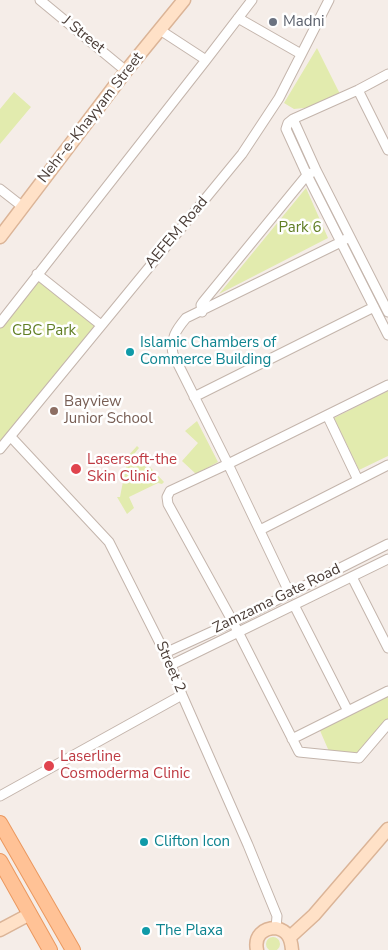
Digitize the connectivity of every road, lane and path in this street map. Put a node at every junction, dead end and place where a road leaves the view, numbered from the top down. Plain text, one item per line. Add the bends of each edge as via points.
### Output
1 (40, 0) edge
2 (184, 0) edge
3 (252, 0) edge
4 (329, 0) edge
5 (238, 18) junction
6 (160, 30) junction
7 (301, 54) junction
8 (206, 60) junction
9 (126, 71) junction
10 (388, 74) edge
11 (358, 90) junction
12 (293, 119) junction
13 (388, 150) edge
14 (316, 170) junction
15 (307, 175) junction
16 (0, 189) edge
17 (23, 207) junction
18 (349, 236) junction
19 (0, 237) edge
20 (341, 242) junction
21 (37, 274) junction
22 (374, 307) junction
23 (387, 307) edge
24 (202, 312) junction
25 (1, 319) edge
26 (101, 325) junction
27 (388, 335) edge
28 (388, 385) edge
29 (194, 397) junction
30 (327, 415) junction
31 (11, 437) junction
32 (0, 449) edge
33 (228, 464) junction
34 (388, 465) edge
35 (358, 480) junction
36 (260, 530) junction
37 (388, 544) edge
38 (371, 552) junction
39 (388, 559) edge
40 (377, 565) junction
41 (352, 577) junction
42 (290, 594) junction
43 (294, 605) junction
44 (262, 607) junction
45 (268, 618) junction
46 (233, 622) junction
47 (238, 633) junction
48 (388, 648) edge
49 (165, 653) junction
50 (171, 664) junction
51 (388, 691) edge
52 (182, 695) junction
53 (348, 711) junction
54 (388, 724) edge
55 (292, 739) junction
56 (0, 796) edge
57 (0, 823) edge
58 (388, 830) edge
59 (0, 861) edge
60 (30, 914) junction
61 (276, 928) junction
62 (0, 930) edge
63 (291, 944) edge
64 (254, 947) edge
65 (50, 950) edge
66 (73, 950) edge

1 - 9 street, J Street
2 - 6 street, Nehr-e-Khayyam Street
3 - 5 street
4 - 7 street, AEFEM Road
5 - 7 street
5 - 8 street
6 - 8 street
6 - 9 street, Nehr-e-Khayyam Street
7 - 26 street, AEFEM Road via 278,98 242,154
8 - 21 street
9 - 17 street, Nehr-e-Khayyam Street
10 - 11 street
11 - 12 street
11 - 13 street
12 - 14 street
12 - 15 street via 286,129
14 - 15 street
14 - 18 street
15 - 20 street
15 - 24 street via 203,302
16 - 17 street
17 - 19 street, Nehr-e-Khayyam Street
18 - 20 street
18 - 23 street
20 - 22 street
20 - 24 street
21 - 25 street
21 - 26 street
22 - 27 street
22 - 29 street
24 - 29 street via 186,318 171,344
26 - 31 street, AEFEM Road
28 - 30 street
29 - 33 street
30 - 33 street
30 - 35 street
31 - 32 street, AEFEM Road
31 - 49 street, Street 2 via 109,542
33 - 36 street
33 - 46 street via 170,491 167,497
34 - 35 street
35 - 36 street
36 - 42 street
37 - 38 street, Zamzama Gate Road
38 - 40 street
38 - 42 street, Zamzama Gate Road
39 - 40 street, Zamzama Gate Road
40 - 41 street, Zamzama Gate Road
41 - 43 street, Zamzama Gate Road
41 - 48 street
42 - 44 street, Zamzama Gate Road
43 - 45 street, Zamzama Gate Road
43 - 53 street
44 - 45 street
44 - 46 street, Zamzama Gate Road
45 - 47 street, Zamzama Gate Road
46 - 47 street
46 - 49 street, Zamzama Gate Road
47 - 50 street, Zamzama Gate Road
47 - 55 street
49 - 50 street, Street 2
50 - 52 street, Street 2
51 - 53 street
52 - 56 street
52 - 61 street, Street 2 via 277,916
53 - 55 street
54 - 55 street via 359,758 299,752
57 - 66 main road
58 - 63 street
59 - 60 main road
60 - 62 street
60 - 65 main road
61 - 63 street via 282,930
61 - 64 street via 264,930

